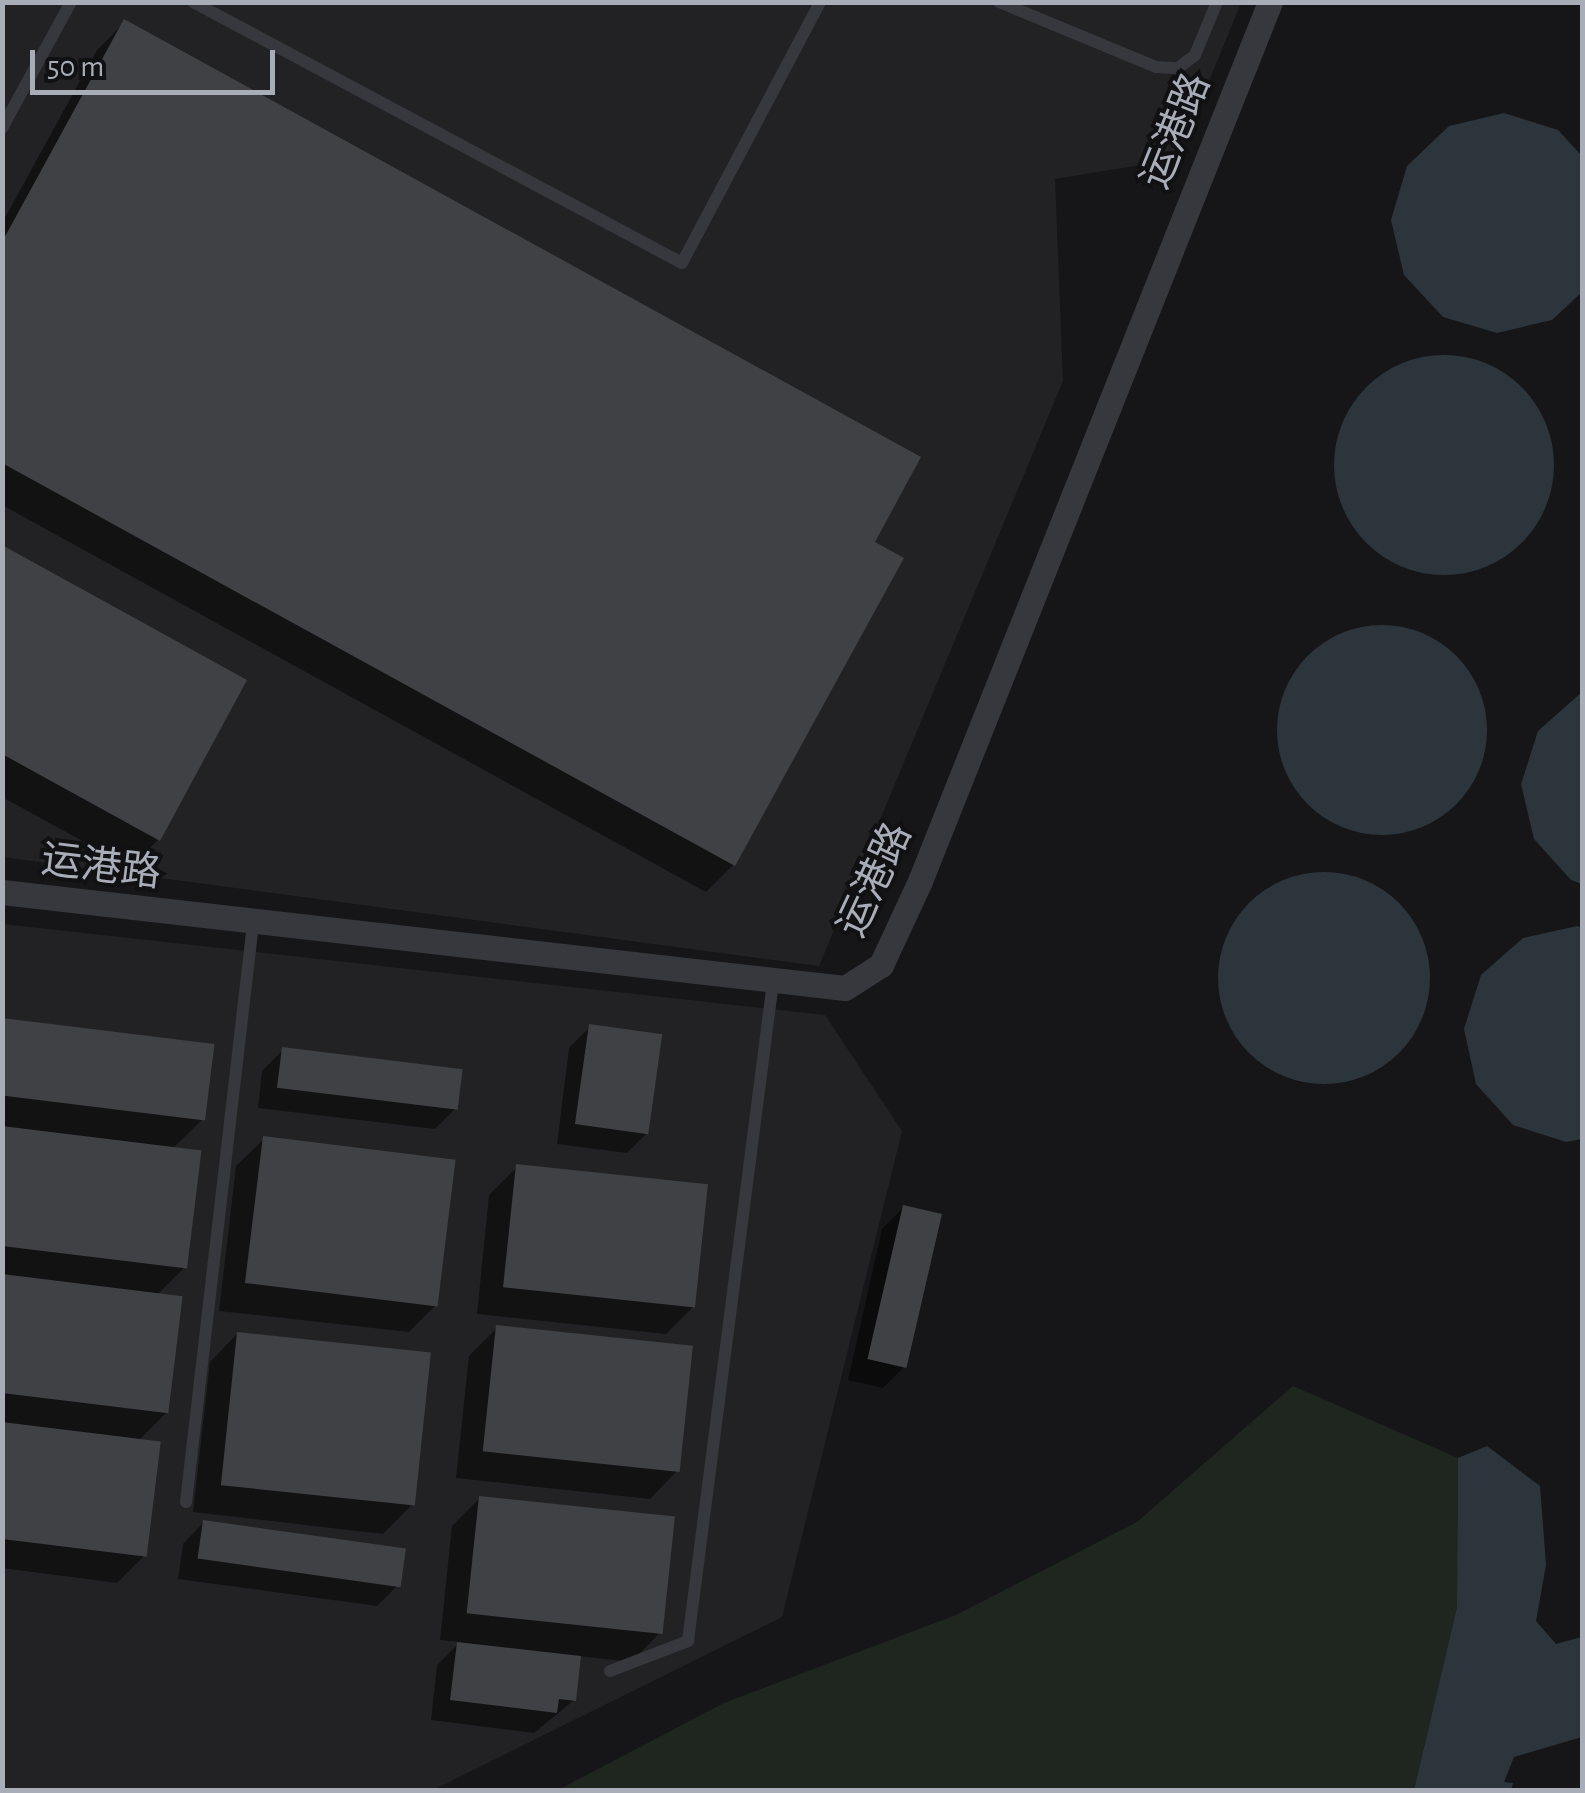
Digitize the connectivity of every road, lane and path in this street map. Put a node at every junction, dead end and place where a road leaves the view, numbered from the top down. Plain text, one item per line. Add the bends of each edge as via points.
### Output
1 (71, 2) edge
2 (193, 2) edge
3 (820, 2) edge
4 (999, 2) edge
5 (1217, 2) edge
6 (1270, 2) edge
7 (2, 128) edge
8 (2, 892) edge
9 (253, 924) junction
10 (772, 982) junction
11 (186, 1502) dead end
12 (610, 1672) dead end

1 - 7 lane
2 - 3 lane via 682,262
4 - 5 lane via 1156,67 1178,68 1195,55
6 - 10 street, 运港路 via 920,880 880,964 845,988
8 - 9 street, 运港路
9 - 10 street, 运港路
9 - 11 lane
10 - 12 lane via 688,1641

